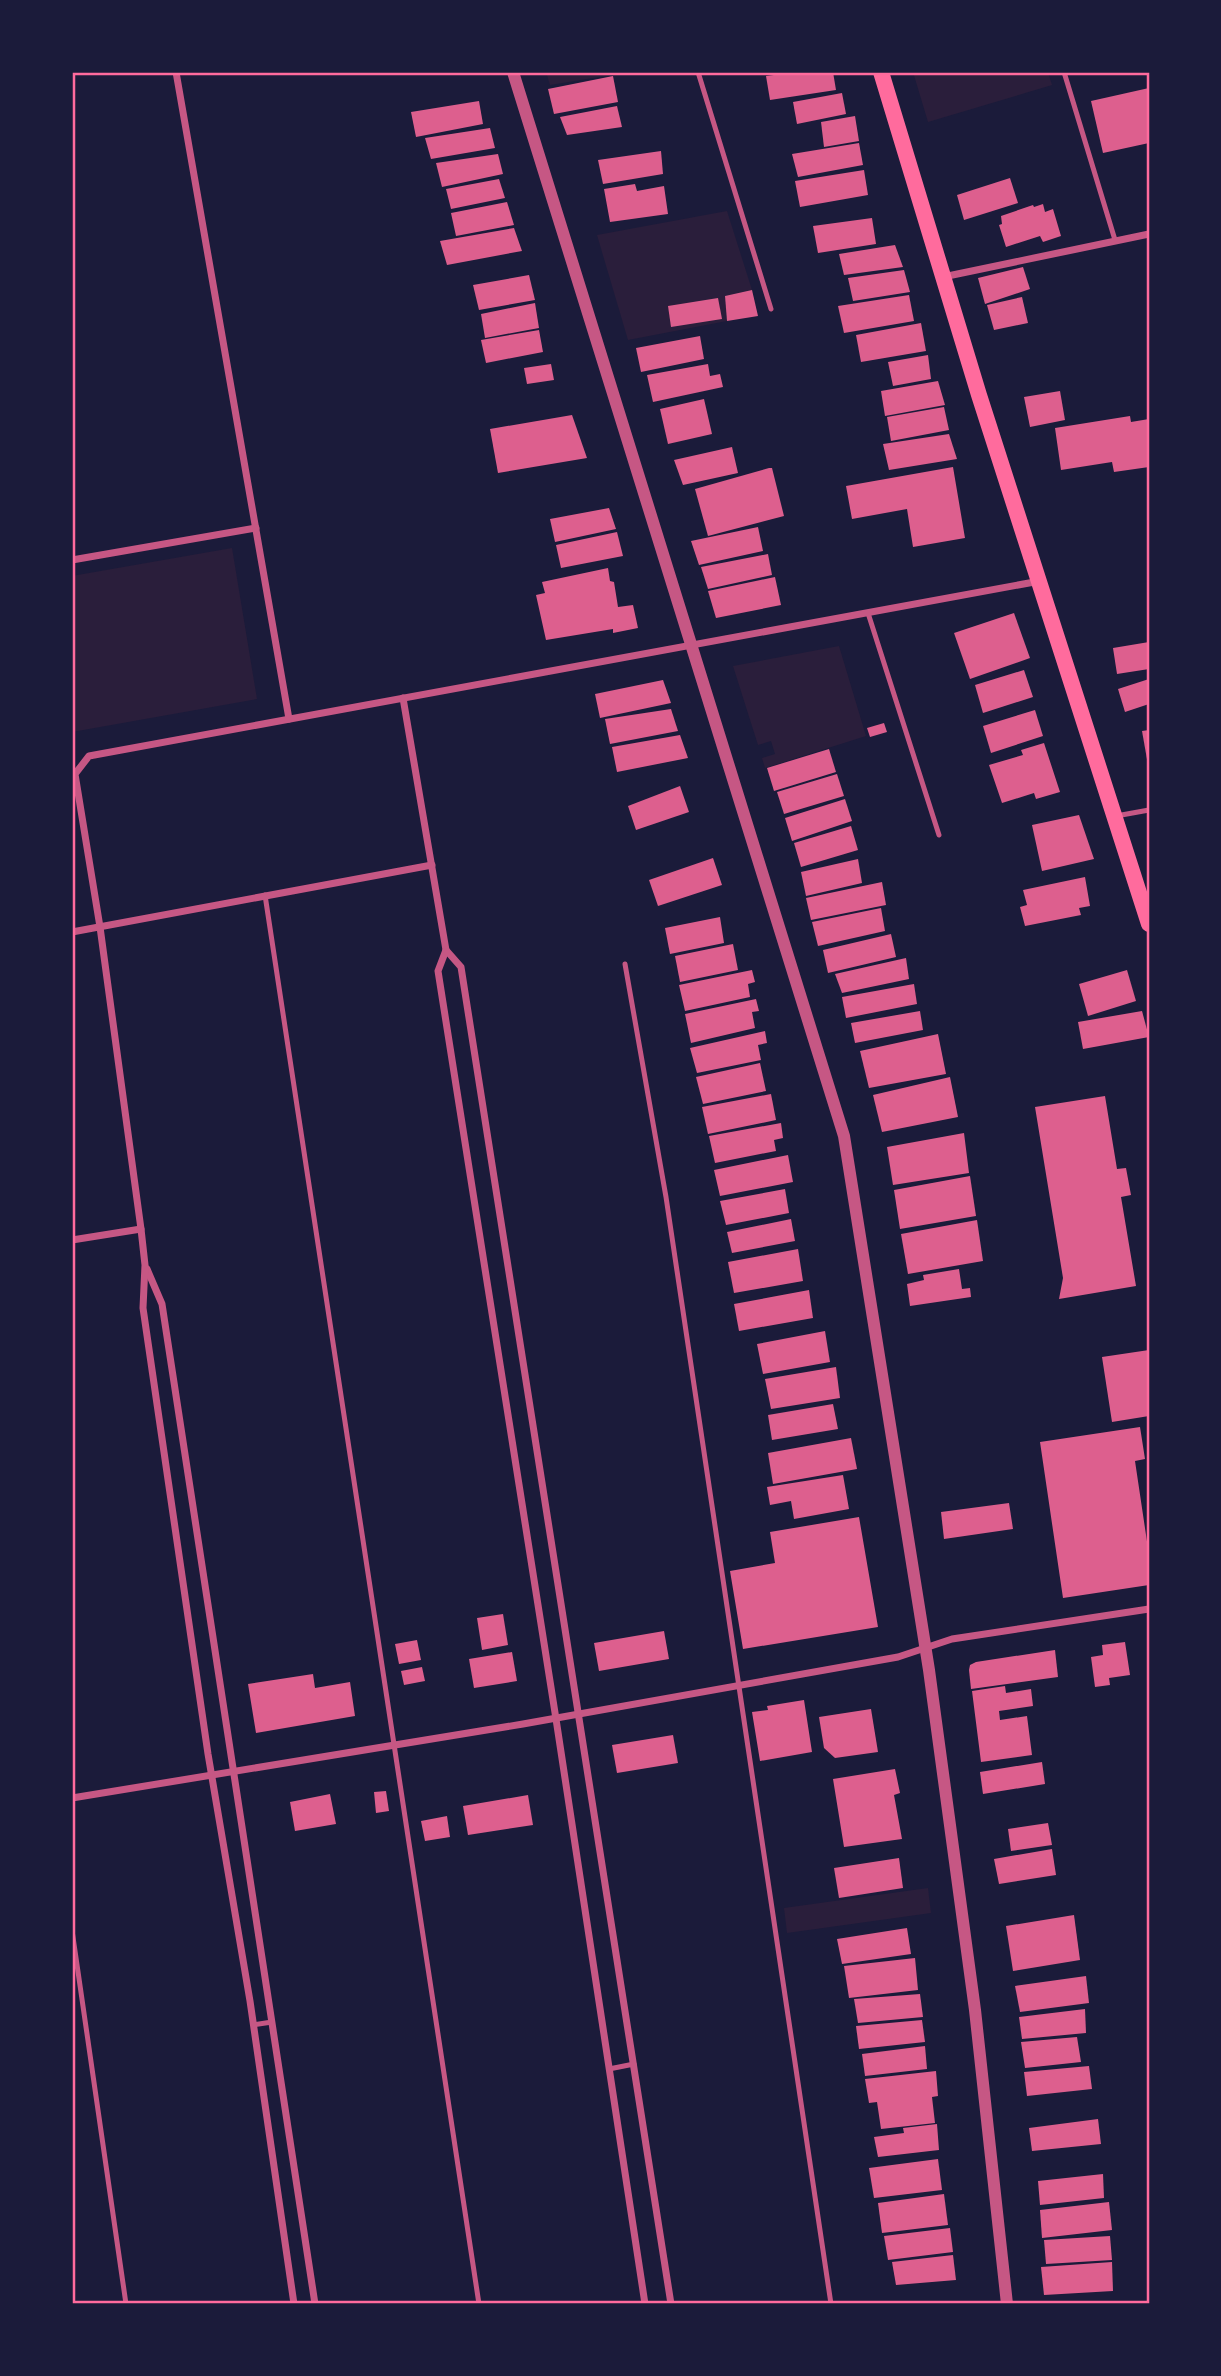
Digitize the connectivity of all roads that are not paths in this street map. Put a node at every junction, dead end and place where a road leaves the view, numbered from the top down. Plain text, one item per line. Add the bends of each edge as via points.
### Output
1 (176, 72) edge
2 (513, 72) edge
3 (698, 72) edge
4 (881, 72) edge
5 (1064, 72) edge
6 (1149, 234) edge
7 (1115, 240) junction
8 (942, 277) junction
9 (771, 309) dead end
10 (256, 528) junction
11 (72, 560) edge
12 (1040, 581) junction
13 (868, 613) junction
14 (691, 645) junction
15 (403, 698) junction
16 (289, 719) junction
17 (74, 773) edge
18 (1149, 810) edge
19 (1113, 816) junction
20 (939, 835) dead end
21 (432, 865) junction
22 (265, 895) junction
23 (1149, 924) edge
24 (100, 927) junction
25 (72, 932) edge
26 (446, 950) junction
27 (625, 964) dead end
28 (141, 1229) junction
29 (72, 1240) edge
30 (145, 1265) junction
31 (1149, 1609) edge
32 (926, 1648) junction
33 (738, 1685) junction
34 (578, 1715) junction
35 (556, 1719) junction
36 (395, 1746) junction
37 (233, 1772) junction
38 (212, 1775) junction
39 (72, 1798) edge
40 (72, 1930) edge
41 (272, 2022) junction
42 (253, 2025) junction
43 (634, 2064) junction
44 (609, 2069) junction
45 (126, 2304) edge
46 (294, 2304) edge
47 (315, 2304) edge
48 (479, 2304) edge
49 (645, 2304) edge
50 (671, 2304) edge
51 (831, 2304) edge
52 (1007, 2304) edge

1 - 10 street
2 - 14 street
3 - 9 lane
4 - 8 main road
5 - 7 lane
6 - 7 street
7 - 8 street
8 - 12 main road
10 - 11 street
10 - 16 street
12 - 13 street
12 - 19 main road
13 - 14 street
13 - 20 lane
14 - 15 street
14 - 32 street via 844,1136
15 - 16 street
15 - 21 street
16 - 17 street via 89,756
17 - 24 street
18 - 19 lane
19 - 23 main road
21 - 22 street
21 - 26 street
22 - 24 street
22 - 36 lane
24 - 25 street
24 - 28 street
26 - 34 street via 461,967
26 - 35 street via 439,971
27 - 33 lane via 666,1197
28 - 29 street
28 - 30 street
30 - 37 street via 162,1304
30 - 38 street via 143,1308
31 - 32 street via 952,1639
32 - 33 street
32 - 52 street via 975,2010
33 - 34 street
33 - 51 lane
34 - 35 street
34 - 43 street
35 - 36 street
35 - 44 street
36 - 37 street
36 - 48 lane
37 - 38 street
37 - 41 street
38 - 39 street
38 - 42 street
40 - 45 lane
41 - 42 lane
41 - 47 street
42 - 46 street
43 - 44 lane
43 - 50 street
44 - 49 street

